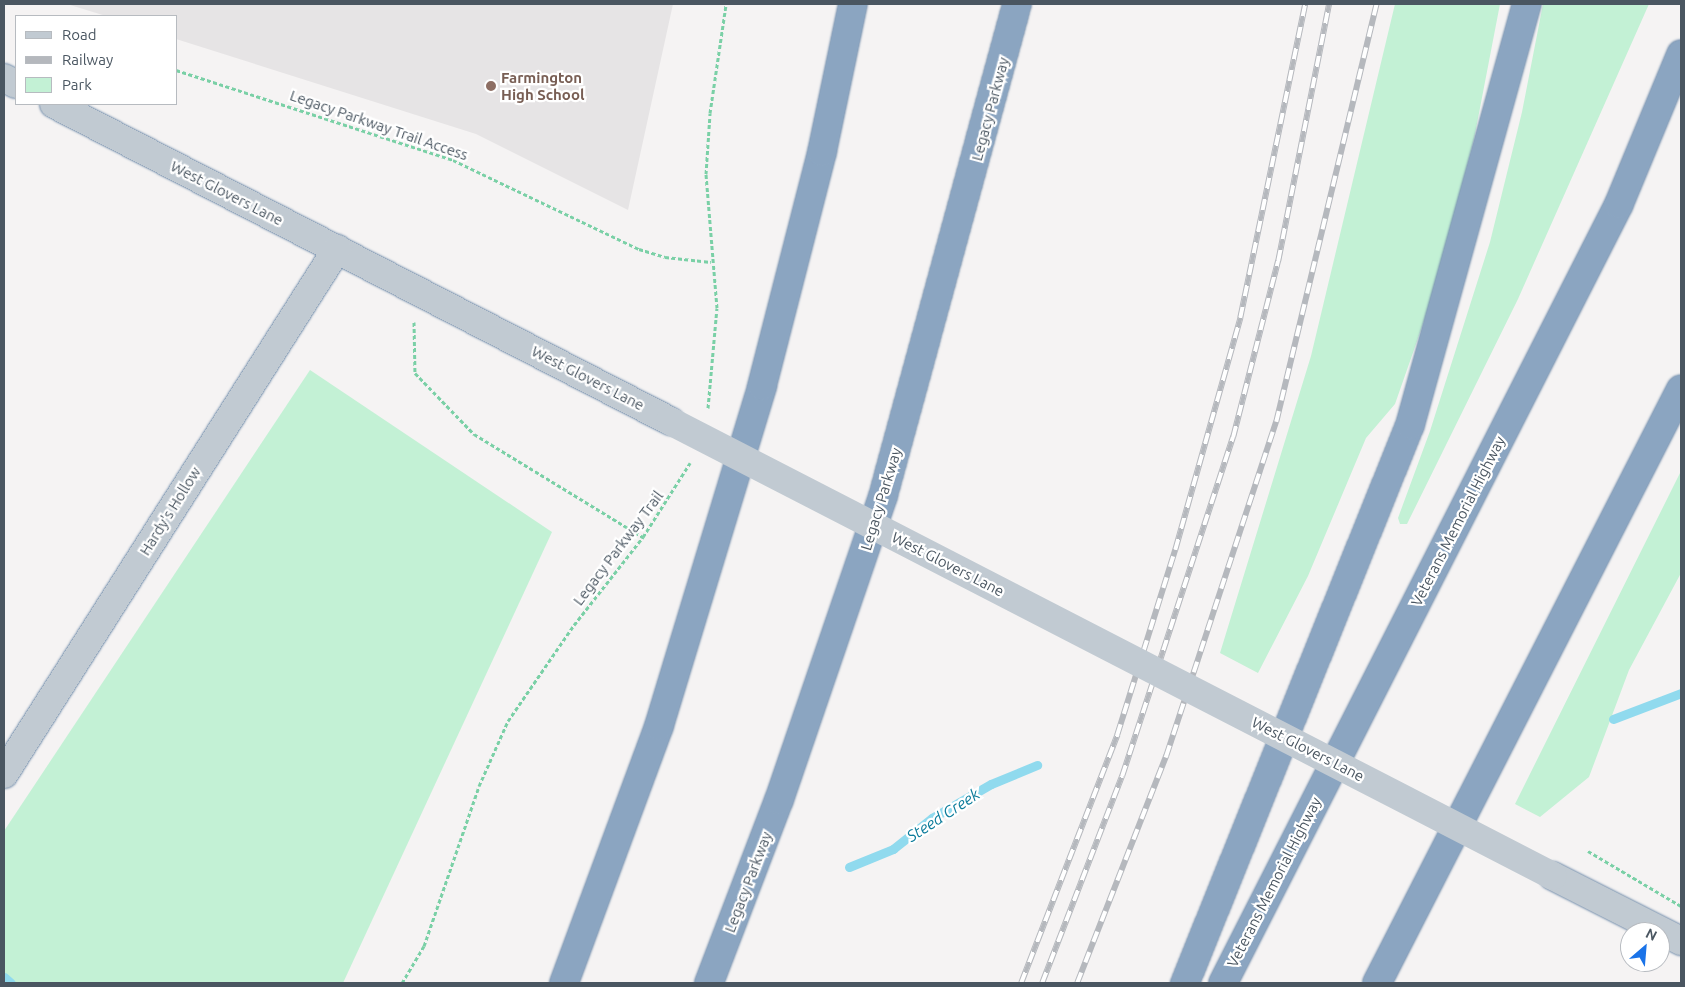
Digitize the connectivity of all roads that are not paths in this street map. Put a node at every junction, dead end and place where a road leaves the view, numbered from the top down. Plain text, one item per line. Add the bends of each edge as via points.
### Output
1 (853, 4) edge
2 (1017, 4) edge
3 (1527, 4) edge
4 (1681, 54) edge
5 (56, 105) edge
6 (337, 249) junction
7 (1681, 389) edge
8 (4, 774) edge
9 (1681, 941) edge
10 (564, 983) edge
11 (709, 983) edge
12 (1185, 983) edge
13 (1223, 983) edge
14 (1377, 983) edge

1 - 10 highway via 822,152 762,386 659,726
2 - 11 highway, Legacy Parkway via 883,496 779,800
3 - 12 highway via 1410,425
4 - 13 highway, Veterans Memorial Highway via 1619,204
5 - 6 street, West Glovers Lane
6 - 8 street, Hardy's Hollow
6 - 9 street, West Glovers Lane, bridge
7 - 14 highway

